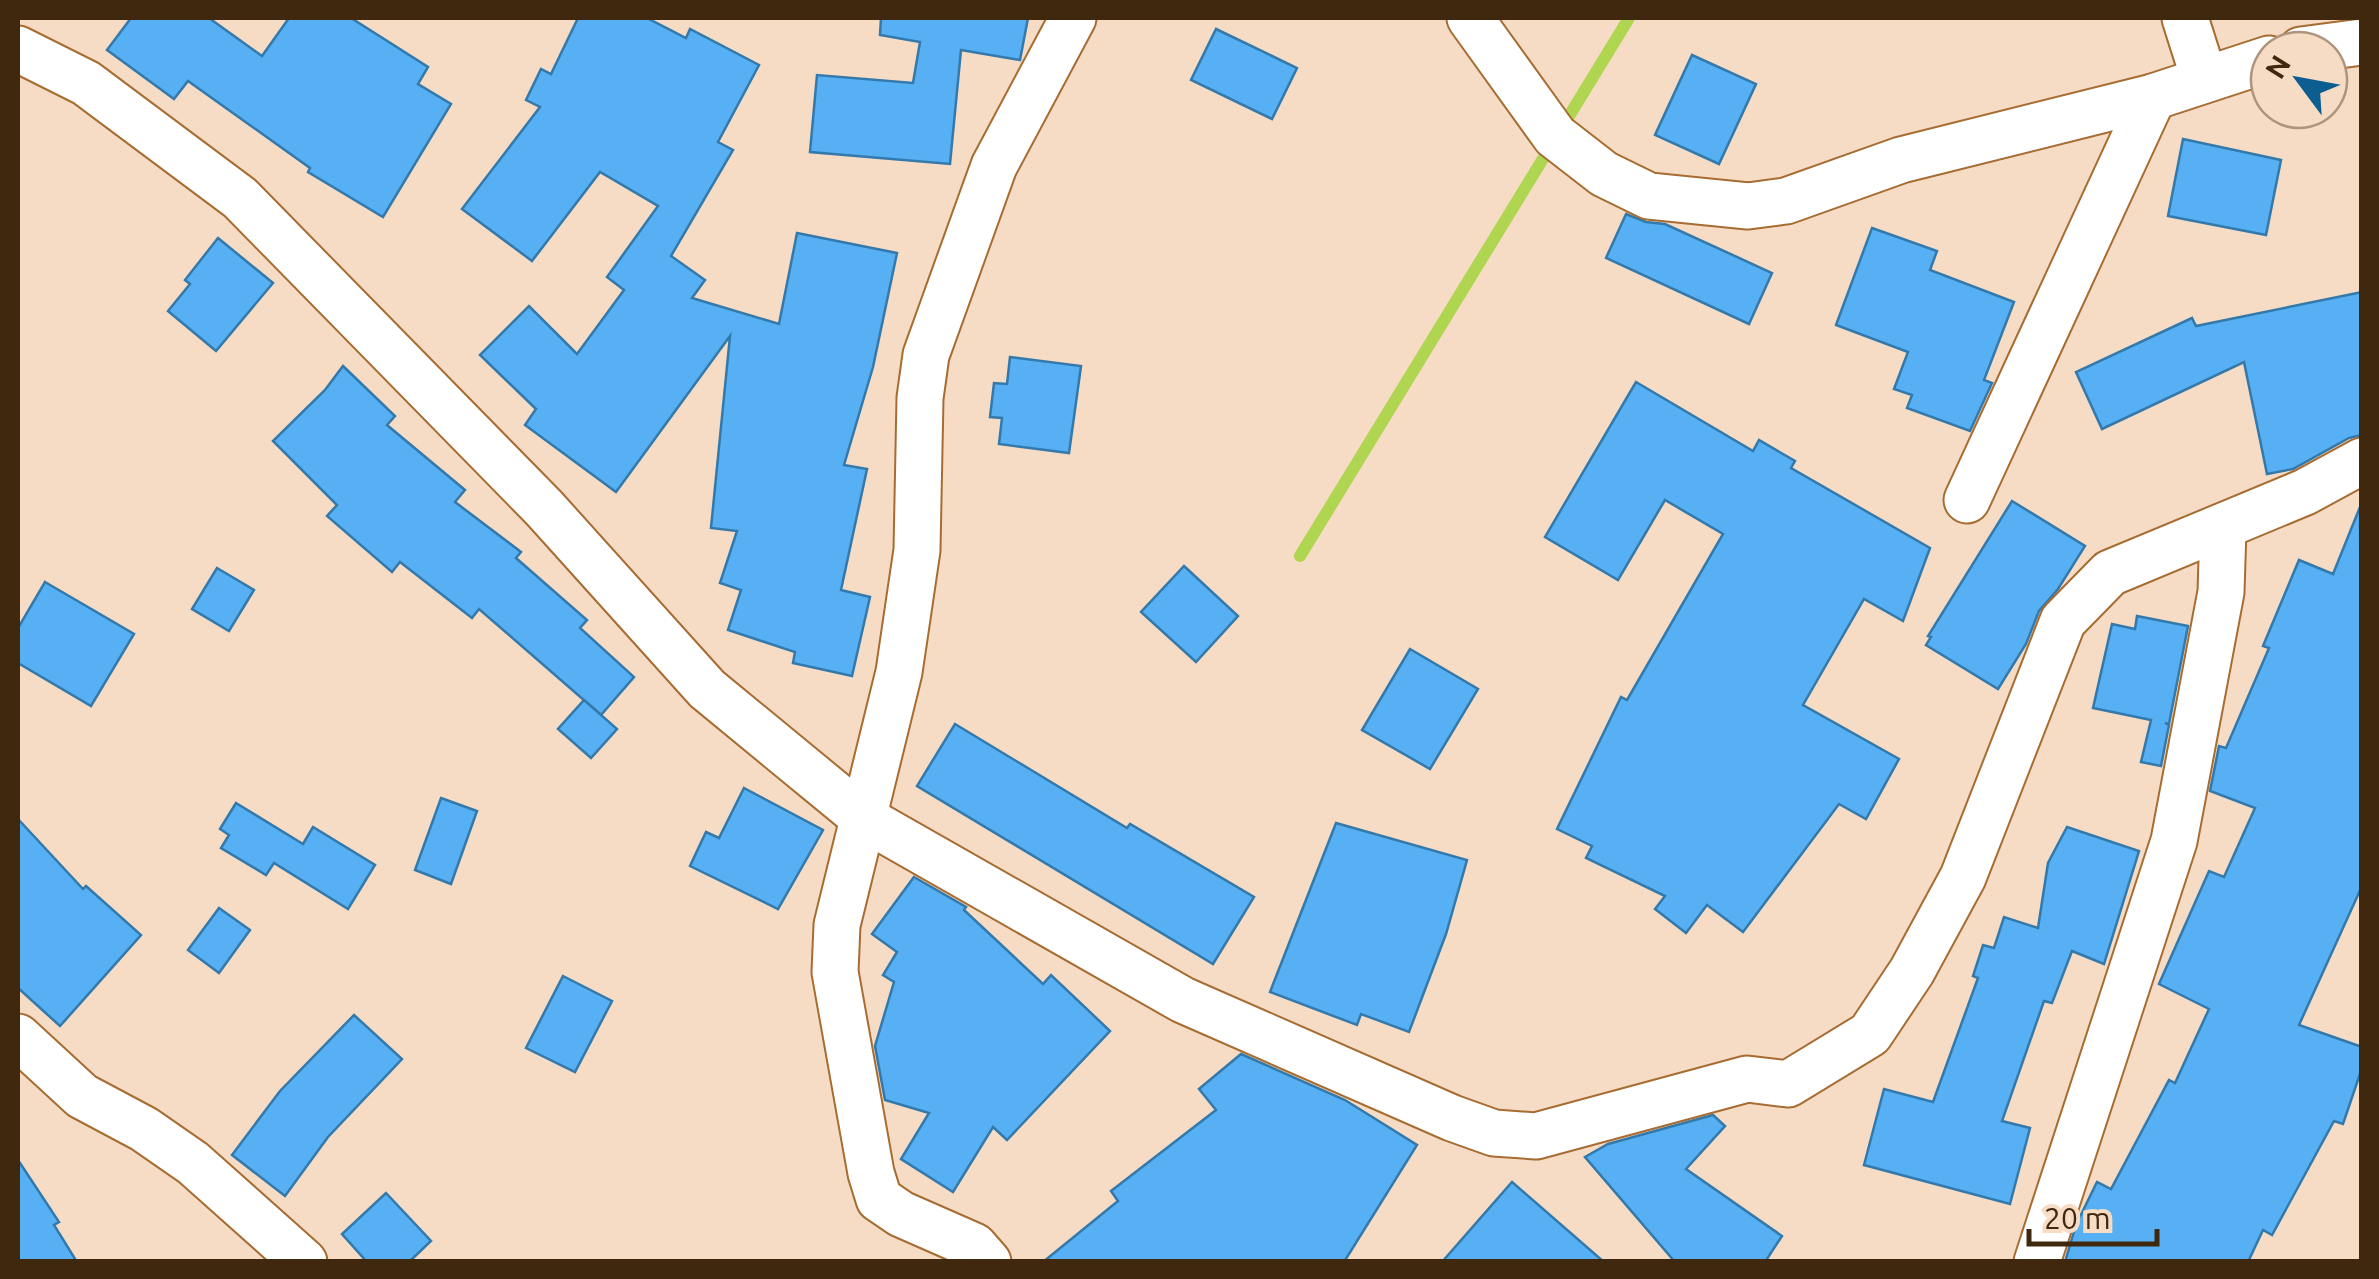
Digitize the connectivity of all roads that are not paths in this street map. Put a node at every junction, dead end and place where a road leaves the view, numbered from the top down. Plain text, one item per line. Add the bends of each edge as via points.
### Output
1 (1073, 18) edge
2 (1470, 18) edge
3 (2184, 18) edge
4 (18, 48) edge
5 (2249, 65) edge
6 (2204, 78) junction
7 (2153, 97) junction
8 (2362, 461) edge
9 (1967, 500) dead end
10 (2223, 528) junction
11 (865, 818) junction
12 (18, 1037) edge
13 (304, 1262) edge
14 (988, 1262) edge
15 (2037, 1262) edge

1 - 11 street via 994,166 926,355 917,550 899,672
2 - 7 street via 1555,136 1604,174 1648,196 1748,206 1786,201 1901,160
3 - 6 street
4 - 11 street via 86,83 240,198 544,508 707,689
5 - 6 street
6 - 7 street
7 - 9 street
8 - 10 street
10 - 11 street via 2110,573 2064,621 1964,877 1912,971 1870,1034 1788,1084 1747,1079 1536,1136 1494,1133 1182,1000
10 - 15 street via 2221,592 2174,841
11 - 14 street via 836,924 835,972 871,1174 879,1199 974,1246
12 - 13 street via 82,1096 193,1163

